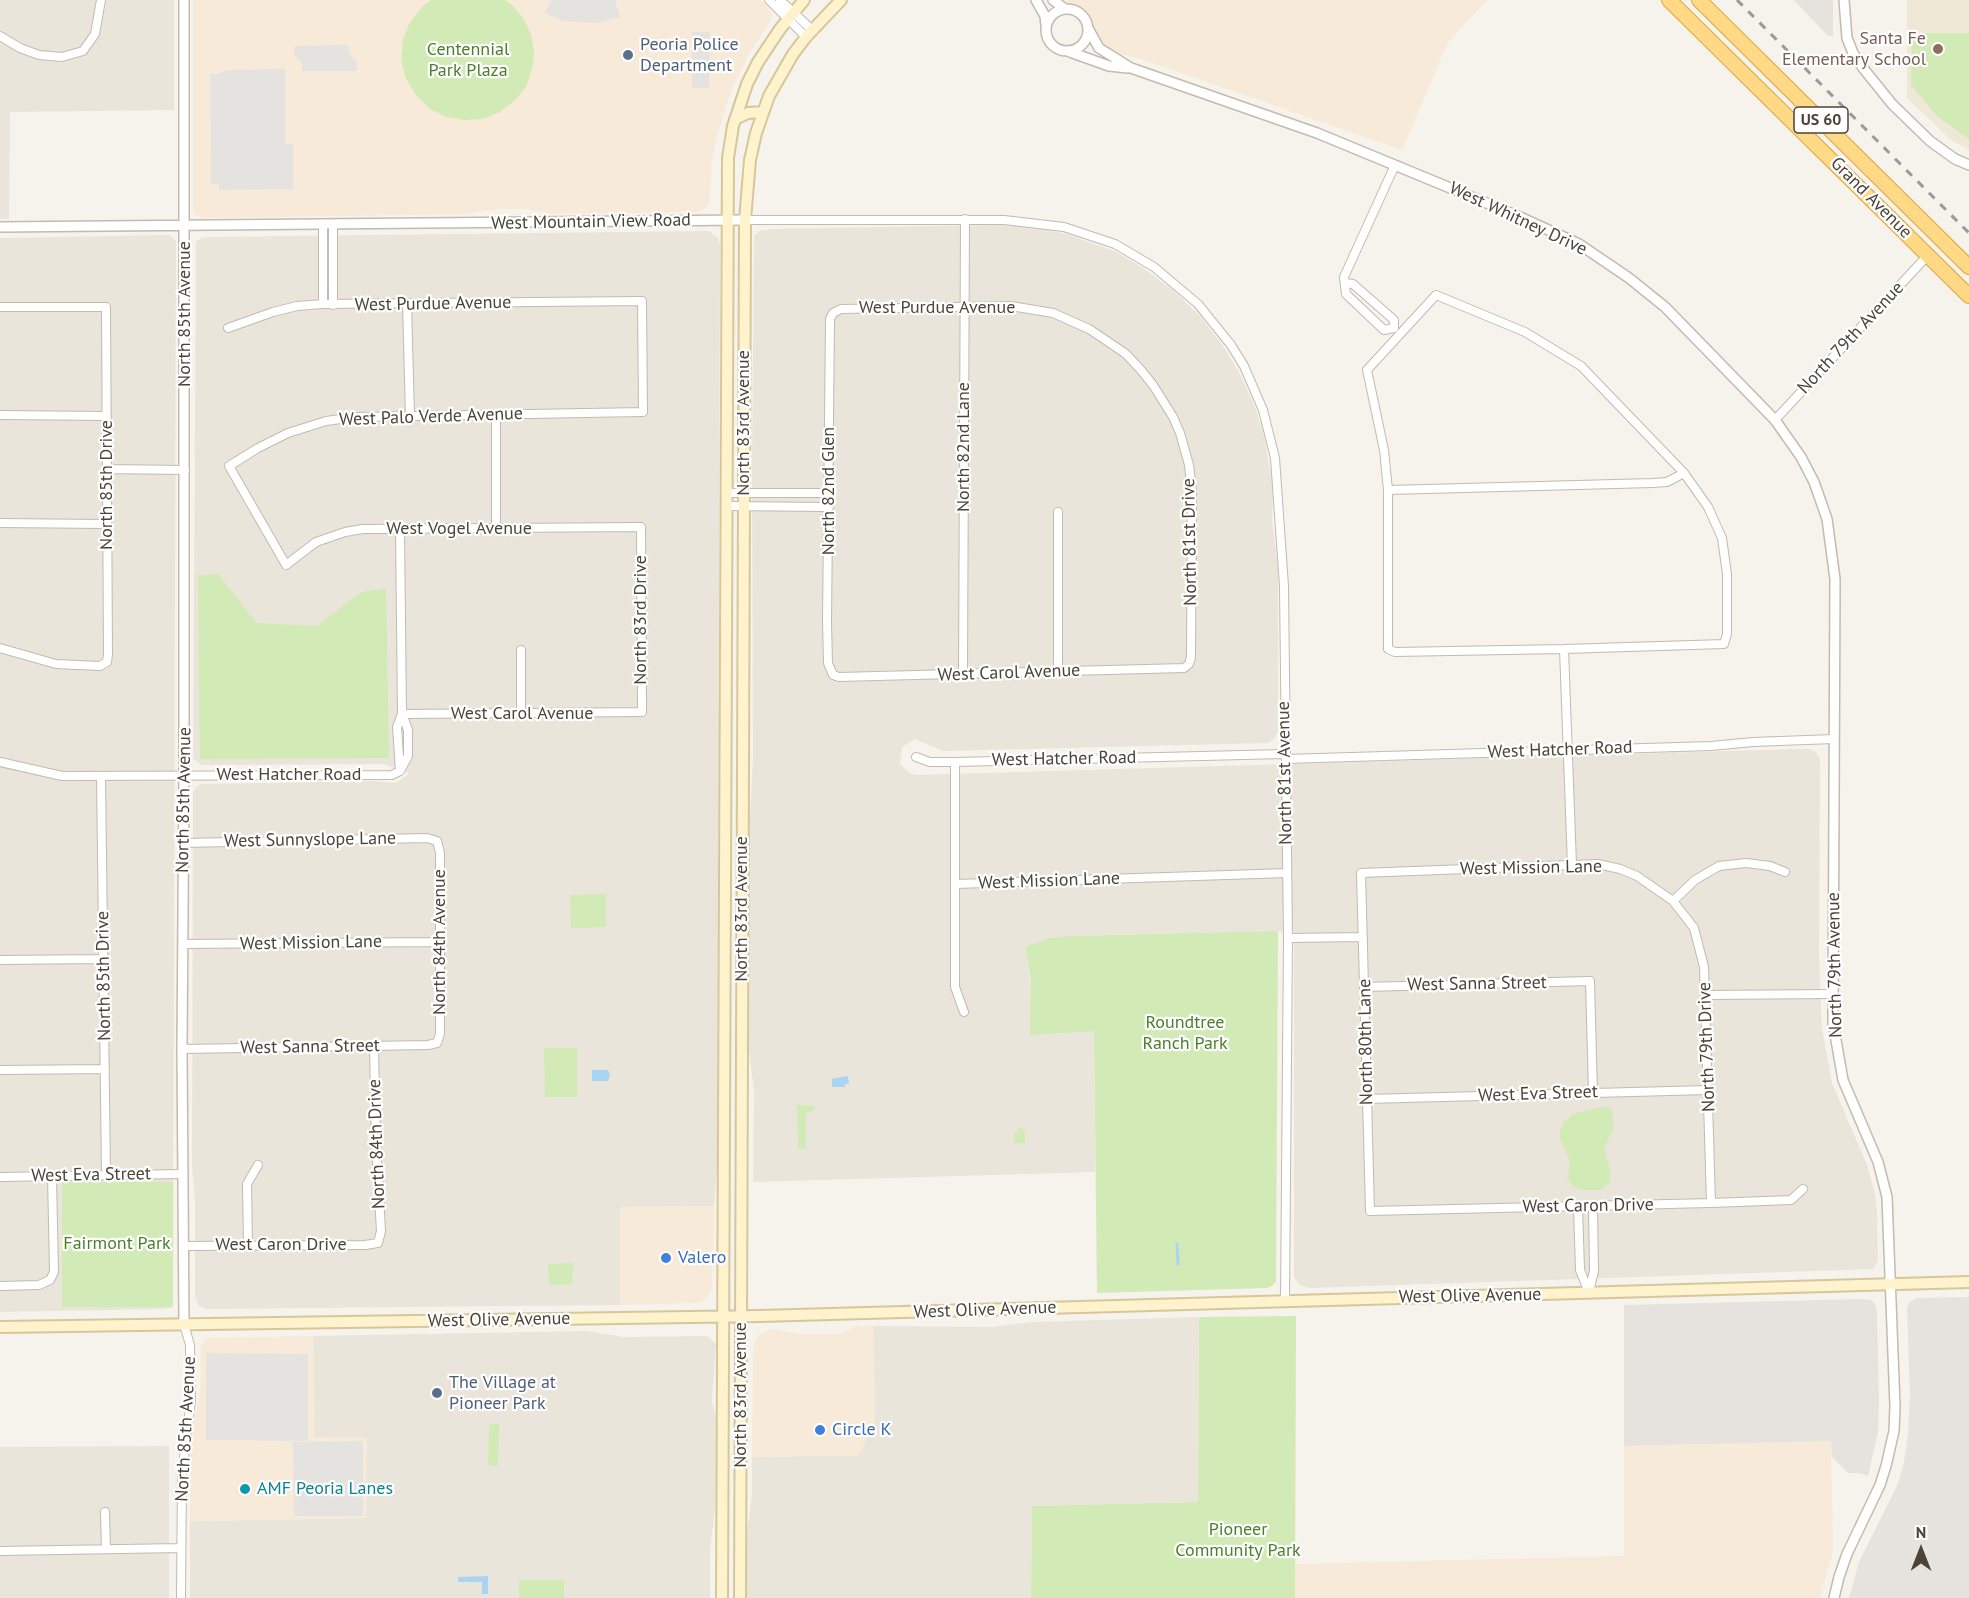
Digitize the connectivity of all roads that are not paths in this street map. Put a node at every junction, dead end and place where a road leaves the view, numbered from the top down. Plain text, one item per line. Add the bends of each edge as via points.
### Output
1 (101, 0) edge
2 (184, 0) edge
3 (769, 0) edge
4 (780, 0) edge
5 (804, 0) edge
6 (841, 0) edge
7 (1036, 0) edge
8 (1053, 0) edge
9 (1670, 0) edge
10 (1699, 0) edge
11 (1844, 0) edge
12 (1065, 9) junction
13 (790, 15) junction
14 (1046, 26) junction
15 (1089, 30) junction
16 (808, 33) junction
17 (0, 36) edge
18 (1070, 52) junction
19 (1131, 68) junction
20 (763, 112) junction
21 (735, 119) junction
22 (1395, 165) junction
23 (1969, 165) edge
24 (965, 219) junction
25 (745, 220) junction
26 (727, 221) junction
27 (185, 225) junction
28 (328, 225) junction
29 (0, 227) edge
30 (1928, 255) junction
31 (1969, 267) edge
32 (1169, 279) joint
33 (1345, 283) junction
34 (1969, 296) edge
35 (322, 304) junction
36 (408, 304) junction
37 (333, 305) junction
38 (965, 306) junction
39 (0, 307) edge
40 (833, 313) joint
41 (228, 328) dead end
42 (1397, 331) junction
43 (1107, 341) joint
44 (643, 412) joint
45 (495, 415) junction
46 (0, 416) edge
47 (106, 416) junction
48 (410, 416) junction
49 (1775, 420) junction
50 (106, 469) junction
51 (185, 470) junction
52 (1684, 473) junction
53 (1388, 490) junction
54 (727, 493) junction
55 (744, 493) junction
56 (829, 493) junction
57 (1818, 493) joint
58 (726, 506) junction
59 (744, 506) junction
60 (829, 507) junction
61 (1058, 512) dead end
62 (0, 524) edge
63 (106, 524) junction
64 (641, 527) joint
65 (400, 529) junction
66 (495, 529) junction
67 (286, 565) joint
68 (0, 648) edge
69 (1564, 649) junction
70 (521, 650) dead end
71 (1189, 664) joint
72 (830, 669) joint
73 (1058, 671) junction
74 (963, 674) junction
75 (642, 712) joint
76 (402, 714) junction
77 (521, 714) junction
78 (1834, 739) junction
79 (1568, 750) junction
80 (1285, 756) junction
81 (916, 757) dead end
82 (0, 762) edge
83 (955, 762) junction
84 (184, 775) junction
85 (101, 776) junction
86 (437, 841) joint
87 (182, 843) junction
88 (1572, 865) junction
89 (1287, 873) junction
90 (1361, 873) joint
91 (1785, 873) dead end
92 (956, 884) junction
93 (1673, 901) junction
94 (1363, 937) junction
95 (1288, 938) junction
96 (439, 942) junction
97 (183, 944) junction
98 (104, 959) junction
99 (0, 960) edge
100 (1364, 987) junction
101 (1833, 994) junction
102 (1706, 995) junction
103 (964, 1012) dead end
104 (437, 1043) joint
105 (374, 1046) junction
106 (182, 1049) junction
107 (105, 1069) junction
108 (0, 1070) edge
109 (725, 1070) junction
110 (742, 1070) junction
111 (725, 1082) junction
112 (741, 1082) junction
113 (1708, 1090) junction
114 (1593, 1093) junction
115 (1367, 1099) junction
116 (258, 1165) dead end
117 (182, 1174) junction
118 (106, 1175) junction
119 (51, 1176) junction
120 (0, 1177) edge
121 (1803, 1190) dead end
122 (1711, 1203) junction
123 (1578, 1206) junction
124 (1593, 1206) junction
125 (1370, 1211) joint
126 (378, 1243) joint
127 (248, 1245) junction
128 (183, 1246) junction
129 (1969, 1282) edge
130 (1891, 1284) junction
131 (0, 1286) edge
132 (1588, 1293) junction
133 (1285, 1301) junction
134 (741, 1316) junction
135 (724, 1317) junction
136 (184, 1324) junction
137 (0, 1327) edge
138 (105, 1512) dead end
139 (181, 1548) junction
140 (106, 1549) junction
141 (0, 1551) edge
142 (181, 1598) edge
143 (722, 1598) edge
144 (740, 1598) edge
145 (1834, 1598) edge

1 - 17 street via 95,34 83,51 62,57 39,55
2 - 27 street, North 85th Avenue
3 - 13 street
4 - 13 street
5 - 13 main road, North 83rd Avenue
6 - 16 main road, North 83rd Avenue
7 - 14 street, West Whitney Drive
8 - 12 street, West Whitney Drive
9 - 30 highway, Grand Avenue / US 60
10 - 31 highway, Grand Avenue / US 60
11 - 23 street via 1847,38 1863,68 1930,141
12 - 14 street via 1051,16
12 - 15 street, West Whitney Drive via 1080,13
13 - 16 street
13 - 21 main road, North 83rd Avenue via 758,62
14 - 18 street, West Whitney Drive via 1051,45
15 - 18 street via 1082,46
15 - 19 street, West Whitney Drive via 1099,48
16 - 20 main road, North 83rd Avenue
18 - 19 street, West Whitney Drive via 1109,66
19 - 22 street, West Whitney Drive via 1317,133
20 - 21 main road
20 - 25 main road, North 83rd Avenue via 750,160
21 - 26 main road, North 83rd Avenue via 728,158
22 - 33 street via 1344,277
22 - 49 street, West Whitney Drive via 1541,225 1613,266 1665,307
24 - 25 street, West Mountain View Road
24 - 32 street, West Mountain View Road via 1064,227 1115,244
24 - 38 street, North 82nd Lane
25 - 26 street, West Mountain View Road
25 - 55 main road, North 83rd Avenue
26 - 28 street, West Mountain View Road
26 - 54 main road, North 83rd Avenue
27 - 28 street, West Mountain View Road
27 - 29 street, West Mountain View Road
27 - 51 street, North 85th Avenue
28 - 35 street
28 - 37 street
30 - 34 highway, Grand Avenue / US 60
30 - 49 street, North 79th Avenue
32 - 80 street, North 81st Avenue via 1198,304 1231,345 1253,386 1270,434 1278,481 1284,586
33 - 42 street via 1353,284 1394,320
33 - 42 street via 1346,294 1362,310 1384,330
35 - 37 street, West Purdue Avenue
35 - 41 street, West Purdue Avenue via 273,312
36 - 37 street, West Purdue Avenue
36 - 44 street, West Purdue Avenue via 642,301
36 - 48 street
38 - 40 street, West Purdue Avenue via 841,309
38 - 43 street, West Purdue Avenue via 1011,306 1053,313
38 - 74 street, North 82nd Lane
39 - 47 street, North 85th Drive via 106,307
40 - 56 street, North 82nd Glen
42 - 52 street via 1436,295 1525,332 1581,366
42 - 53 street via 1367,370
43 - 71 street, North 81st Drive via 1126,354 1153,385 1176,425 1189,465
44 - 45 street, West Palo Verde Avenue
45 - 48 street, West Palo Verde Avenue
45 - 66 street
46 - 47 street
47 - 50 street, North 85th Drive
48 - 67 street, West Palo Verde Avenue via 326,421 288,433 229,466
49 - 57 street, West Whitney Drive via 1801,457
50 - 51 street
50 - 63 street, North 85th Drive
51 - 84 street, North 85th Avenue
52 - 53 street via 1667,482 1653,483
52 - 69 street via 1708,507 1722,538 1727,574 1724,644
53 - 69 street via 1388,649
54 - 55 street
54 - 58 main road, North 83rd Avenue
55 - 56 street
55 - 59 main road, North 83rd Avenue
56 - 60 street, North 82nd Glen
57 - 78 street, North 79th Avenue via 1827,519 1834,564
58 - 59 street
58 - 109 main road, North 83rd Avenue
59 - 60 street
59 - 110 main road, North 83rd Avenue
60 - 72 street, North 82nd Glen
61 - 73 street
62 - 63 street
63 - 68 street, North 85th Drive via 107,662 100,666 56,664
64 - 66 street, West Vogel Avenue
64 - 75 street, North 83rd Drive
65 - 66 street, West Vogel Avenue
65 - 67 street, West Vogel Avenue via 363,529 332,536 316,542
65 - 76 street
69 - 79 street
70 - 77 street
71 - 73 street, West Carol Avenue via 1184,668
72 - 74 street, West Carol Avenue via 839,677
73 - 74 street, West Carol Avenue
75 - 77 street, West Carol Avenue
76 - 77 street, West Carol Avenue
76 - 84 street, West Hatcher Road via 408,730 408,756 400,771 392,775
78 - 79 street, West Hatcher Road
78 - 101 street, North 79th Avenue
79 - 80 street, West Hatcher Road
79 - 88 street
80 - 83 street, West Hatcher Road
80 - 89 street, North 81st Avenue
81 - 83 street, West Hatcher Road via 930,762
82 - 85 street, West Hatcher Road via 62,776
83 - 92 street
84 - 85 street, West Hatcher Road
84 - 87 street, North 85th Avenue
85 - 98 street, North 85th Drive
86 - 87 street, West Sunnyslope Lane via 427,838
86 - 96 street, North 84th Avenue
87 - 97 street, North 85th Avenue
88 - 90 street, West Mission Lane
88 - 93 street, West Mission Lane via 1598,864 1620,869 1650,883
89 - 92 street, West Mission Lane
89 - 95 street, North 81st Avenue
90 - 94 street, North 80th Lane
91 - 93 street via 1770,866 1746,863 1719,866 1695,880
92 - 103 street via 955,987
93 - 102 street, North 79th Drive via 1688,918 1697,937
94 - 95 street
94 - 100 street, North 80th Lane
95 - 133 street, North 81st Avenue
96 - 97 street, West Mission Lane
96 - 104 street, North 84th Avenue
97 - 106 street, North 85th Avenue
98 - 99 street
98 - 107 street, North 85th Drive
100 - 114 street, West Sanna Street via 1590,981
100 - 115 street, North 80th Lane
101 - 102 street
101 - 130 street, North 79th Avenue via 1835,1042 1843,1080 1878,1162 1887,1197
102 - 113 street, North 79th Drive
104 - 105 street, West Sanna Street
105 - 106 street, West Sanna Street
105 - 126 street, North 84th Drive via 381,1231
106 - 117 street, North 85th Avenue
107 - 108 street
107 - 118 street, North 85th Drive
109 - 110 main road
109 - 111 main road, North 83rd Avenue
110 - 112 main road, North 83rd Avenue
111 - 112 main road
111 - 135 main road, North 83rd Avenue
112 - 134 main road, North 83rd Avenue
113 - 114 street, West Eva Street
113 - 122 street, North 79th Drive
114 - 115 street, West Eva Street
115 - 125 street, North 80th Lane
116 - 127 street via 247,1184
117 - 118 street, West Eva Street
117 - 128 street, North 85th Avenue
118 - 119 street, West Eva Street
119 - 120 street, West Eva Street
119 - 131 street via 54,1272 50,1280 39,1285
121 - 122 street, West Caron Drive via 1791,1200
122 - 124 street, West Caron Drive
123 - 124 street, West Caron Drive
123 - 125 street, West Caron Drive
123 - 132 street via 1580,1270
124 - 132 street via 1594,1271
126 - 127 street, West Caron Drive
127 - 128 street, West Caron Drive
128 - 136 street, North 85th Avenue
129 - 130 main road, West Olive Avenue
130 - 132 main road, West Olive Avenue
130 - 145 street, North 79th Avenue via 1895,1406 1891,1449 1880,1485 1847,1554
132 - 133 main road, West Olive Avenue
133 - 134 main road, West Olive Avenue
134 - 135 main road, West Olive Avenue
134 - 144 main road, North 83rd Avenue
135 - 136 main road, West Olive Avenue
135 - 143 main road, North 83rd Avenue
136 - 137 main road, West Olive Avenue
136 - 139 street, North 85th Avenue via 190,1345 191,1400 182,1474
138 - 140 street
139 - 140 street
139 - 142 street, North 85th Avenue
140 - 141 street

